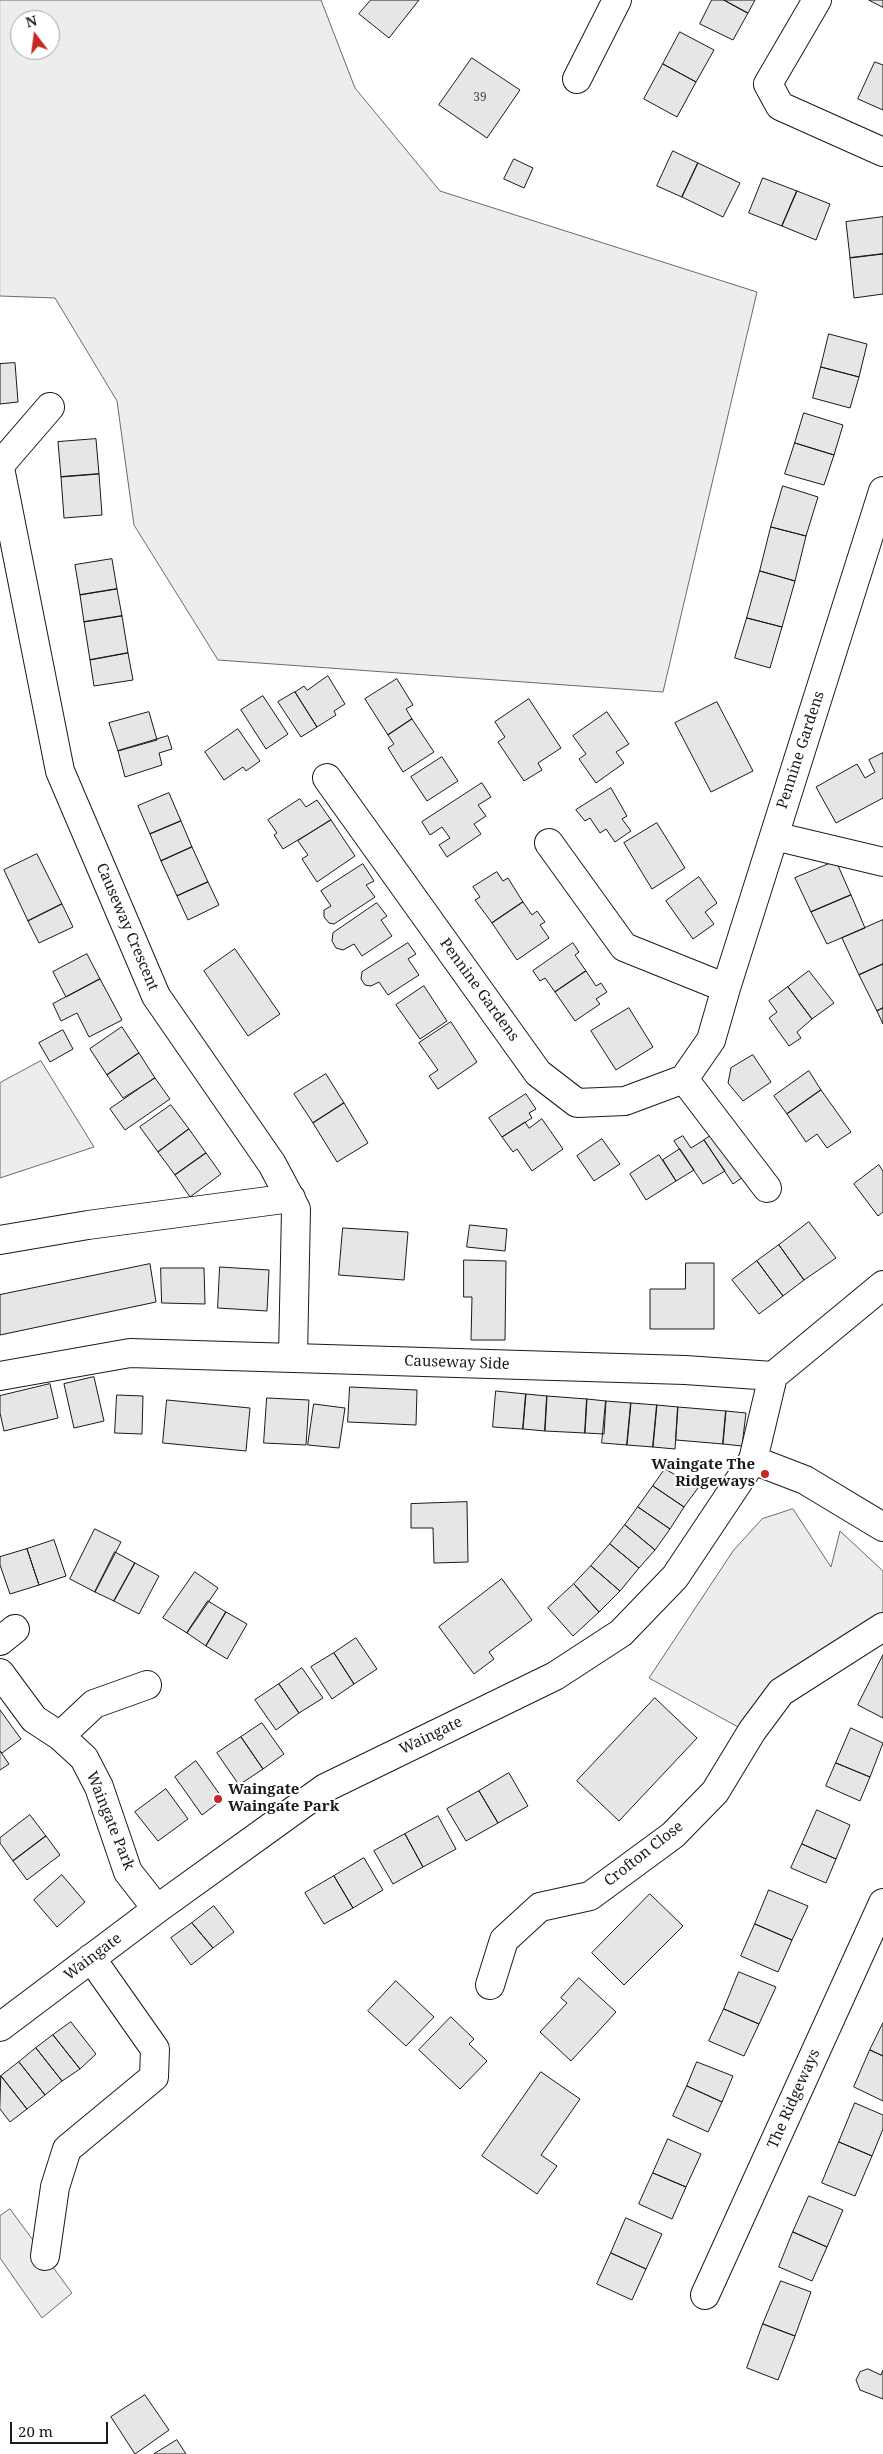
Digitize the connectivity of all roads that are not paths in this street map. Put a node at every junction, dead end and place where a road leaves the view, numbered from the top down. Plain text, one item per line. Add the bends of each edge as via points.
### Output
1 (617, 0) edge
2 (817, 0) edge
3 (576, 79) dead end
4 (883, 152) edge
5 (50, 407) dead end
6 (0, 466) edge
7 (881, 506) edge
8 (327, 778) dead end
9 (774, 836) junction
10 (550, 842) dead end
11 (883, 862) edge
12 (726, 988) junction
13 (684, 1079) junction
14 (767, 1188) dead end
15 (291, 1198) junction
16 (0, 1240) edge
17 (883, 1285) edge
18 (293, 1357) junction
19 (0, 1376) edge
20 (773, 1376) junction
21 (753, 1460) junction
22 (883, 1527) edge
23 (883, 1627) edge
24 (0, 1673) edge
25 (147, 1685) dead end
26 (60, 1736) junction
27 (883, 1903) edge
28 (157, 1909) junction
29 (91, 1958) junction
30 (490, 1985) dead end
31 (0, 2027) edge
32 (45, 2256) dead end
33 (705, 2295) dead end

1 - 3 street
2 - 4 street via 768,84 780,106
5 - 6 street, Causeway Crescent
6 - 15 street, Causeway Crescent via 60,771 156,996 272,1164
7 - 9 street, Pennine Gardens
8 - 13 street, Pennine Gardens via 538,1073 577,1103 625,1101
9 - 11 street
9 - 12 street, Pennine Gardens
10 - 12 street via 624,947
12 - 13 street, Pennine Gardens via 711,1040
13 - 14 street
15 - 16 street
15 - 18 street, Causeway Crescent via 296,1209
17 - 20 street
18 - 19 street, Causeway Side via 130,1352
18 - 20 street, Causeway Side via 685,1370
20 - 21 street, Waingate
21 - 22 street via 805,1480
21 - 28 street, Waingate via 675,1577 621,1633 556,1676 326,1788
23 - 30 street, Crofton Close via 781,1692 752,1731 715,1792 673,1835 590,1896 540,1907 504,1940
24 - 26 street, Waingate Park via 34,1719
25 - 26 street via 94,1704
26 - 28 street, Waingate Park via 84,1758 99,1787 128,1872
27 - 33 street, The Ridgeways
28 - 29 street, Waingate
29 - 31 street, Waingate
29 - 32 street via 155,2049 154,2077 67,2149 55,2186

